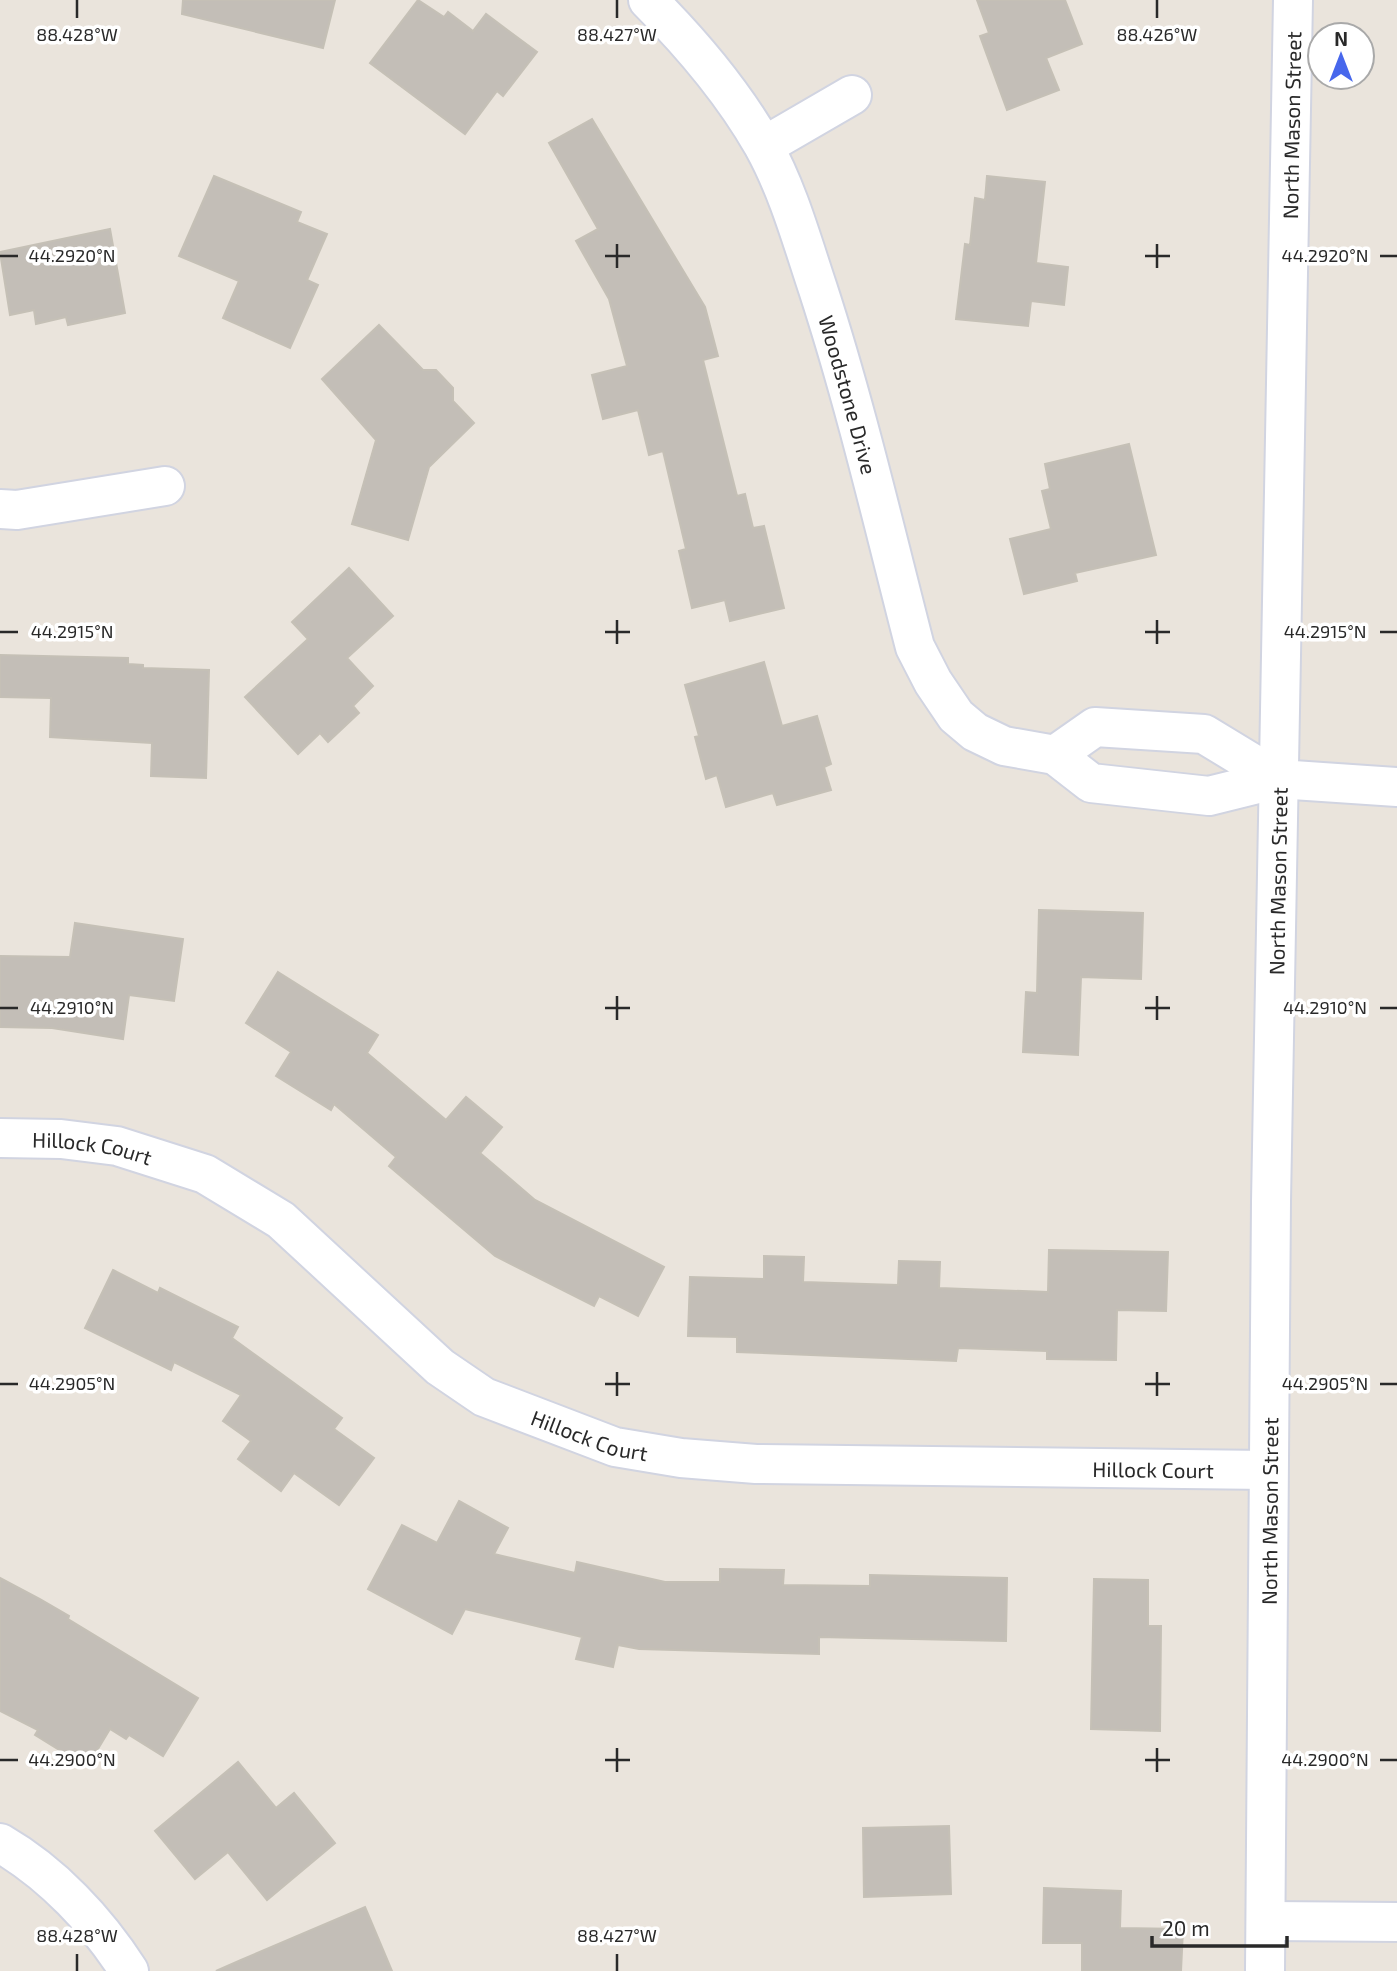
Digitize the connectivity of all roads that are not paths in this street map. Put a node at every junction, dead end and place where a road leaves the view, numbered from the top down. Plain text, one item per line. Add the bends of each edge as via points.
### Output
1 (648, 0) edge
2 (1293, 0) edge
3 (852, 95) dead end
4 (764, 146) junction
5 (165, 486) dead end
6 (0, 509) edge
7 (1055, 755) junction
8 (1278, 779) junction
9 (1397, 787) edge
10 (0, 1138) edge
11 (1268, 1470) junction
12 (0, 1843) edge
13 (1266, 1921) junction
14 (1397, 1922) edge
15 (129, 1971) edge
16 (1265, 1971) edge

1 - 4 street, Woodstone Drive via 687,40
2 - 8 street, North Mason Street
3 - 4 street
4 - 7 street, Woodstone Drive via 793,213 842,364 915,647 933,682 975,732 1004,746
5 - 6 street
7 - 8 street, Woodstone Drive via 1091,783 1104,785 1209,796
7 - 8 street via 1095,727 1204,734
8 - 9 street
8 - 11 street, North Mason Street
10 - 11 street, Hillock Court via 117,1146 205,1174 281,1220 440,1367 484,1397 615,1447 756,1464
11 - 13 street, North Mason Street
12 - 15 street via 54,1882
13 - 14 street
13 - 16 street, North Mason Street

